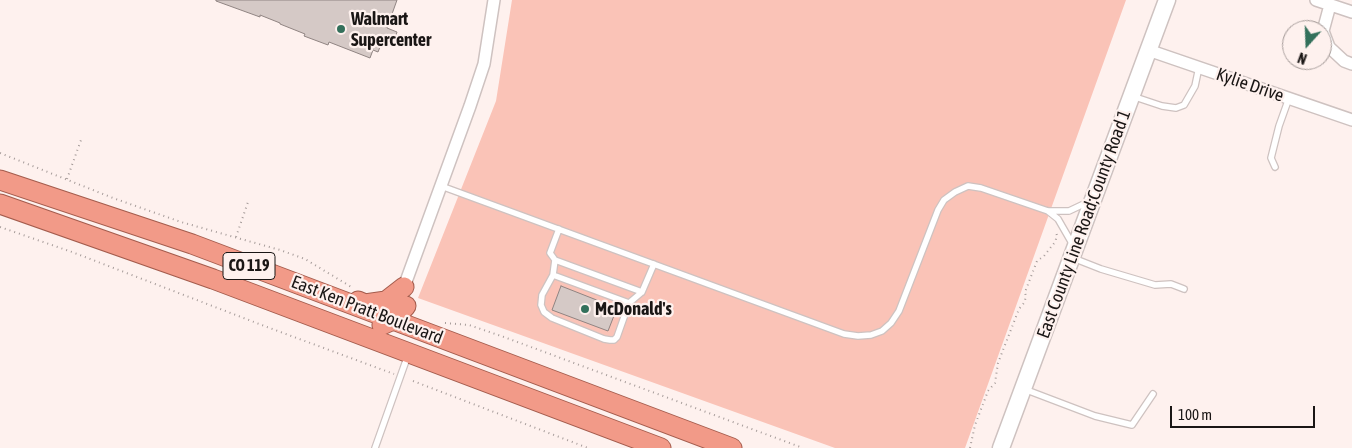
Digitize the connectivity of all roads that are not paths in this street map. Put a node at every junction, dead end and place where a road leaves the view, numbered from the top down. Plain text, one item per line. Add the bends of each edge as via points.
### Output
1 (494, 0) edge
2 (1167, 0) edge
3 (1316, 0) edge
4 (1330, 5) junction
5 (1352, 12) edge
6 (1148, 50) junction
7 (1352, 64) edge
8 (1199, 68) junction
9 (1132, 95) junction
10 (1289, 98) junction
11 (1352, 120) edge
12 (1275, 167) dead end
13 (0, 180) edge
14 (441, 186) junction
15 (1093, 199) junction
16 (0, 204) edge
17 (1048, 211) junction
18 (558, 229) junction
19 (135, 251) junction
20 (1073, 253) junction
21 (555, 260) junction
22 (654, 264) junction
23 (553, 275) junction
24 (280, 278) junction
25 (1184, 289) dead end
26 (642, 292) junction
27 (405, 297) junction
28 (629, 303) junction
29 (393, 320) junction
30 (408, 353) junction
31 (496, 359) junction
32 (1022, 388) junction
33 (1153, 394) dead end
34 (375, 448) edge
35 (661, 448) edge
36 (732, 448) edge
37 (1000, 448) edge

1 - 14 street via 484,64
2 - 6 main road, East County Line Road;County Road 1
3 - 4 street
4 - 5 street
4 - 7 street via 1323,31 1329,47
6 - 8 street, Kylie Drive
6 - 9 main road, East County Line Road;County Road 1
8 - 9 lane via 1195,86 1184,105 1176,108 1162,106
8 - 10 street, Kylie Drive
9 - 15 main road, East County Line Road;County Road 1
10 - 11 street, Kylie Drive
10 - 12 lane via 1271,158
13 - 24 highway, East Ken Pratt Boulevard / CO 119 via 192,244
14 - 18 lane
14 - 27 street
15 - 17 lane via 1069,211
15 - 20 main road, East County Line Road;County Road 1
16 - 19 highway, East Ken Pratt Boulevard / CO 119
17 - 20 lane via 1058,220
17 - 22 lane via 968,186 944,200 899,311 882,331 871,335 844,334
18 - 21 lane via 550,253
18 - 22 lane
19 - 29 highway via 147,250 366,331
19 - 30 highway, East Ken Pratt Boulevard / CO 119
20 - 25 lane via 1101,269 1155,286 1170,284
20 - 32 main road, East County Line Road;County Road 1
21 - 23 lane
21 - 26 lane
22 - 26 lane
23 - 28 lane
23 - 28 lane via 542,295 544,312 604,339 614,340 617,337
24 - 27 highway via 365,304
24 - 29 highway, East Ken Pratt Boulevard / CO 119
26 - 28 lane
27 - 29 highway
27 - 31 highway via 414,317
29 - 31 highway, East Ken Pratt Boulevard / CO 119
30 - 34 lane
30 - 35 highway, East Ken Pratt Boulevard / CO 119
31 - 36 highway, East Ken Pratt Boulevard / CO 119
32 - 33 lane via 1095,416 1132,425
32 - 37 main road, East County Line Road;County Road 1

